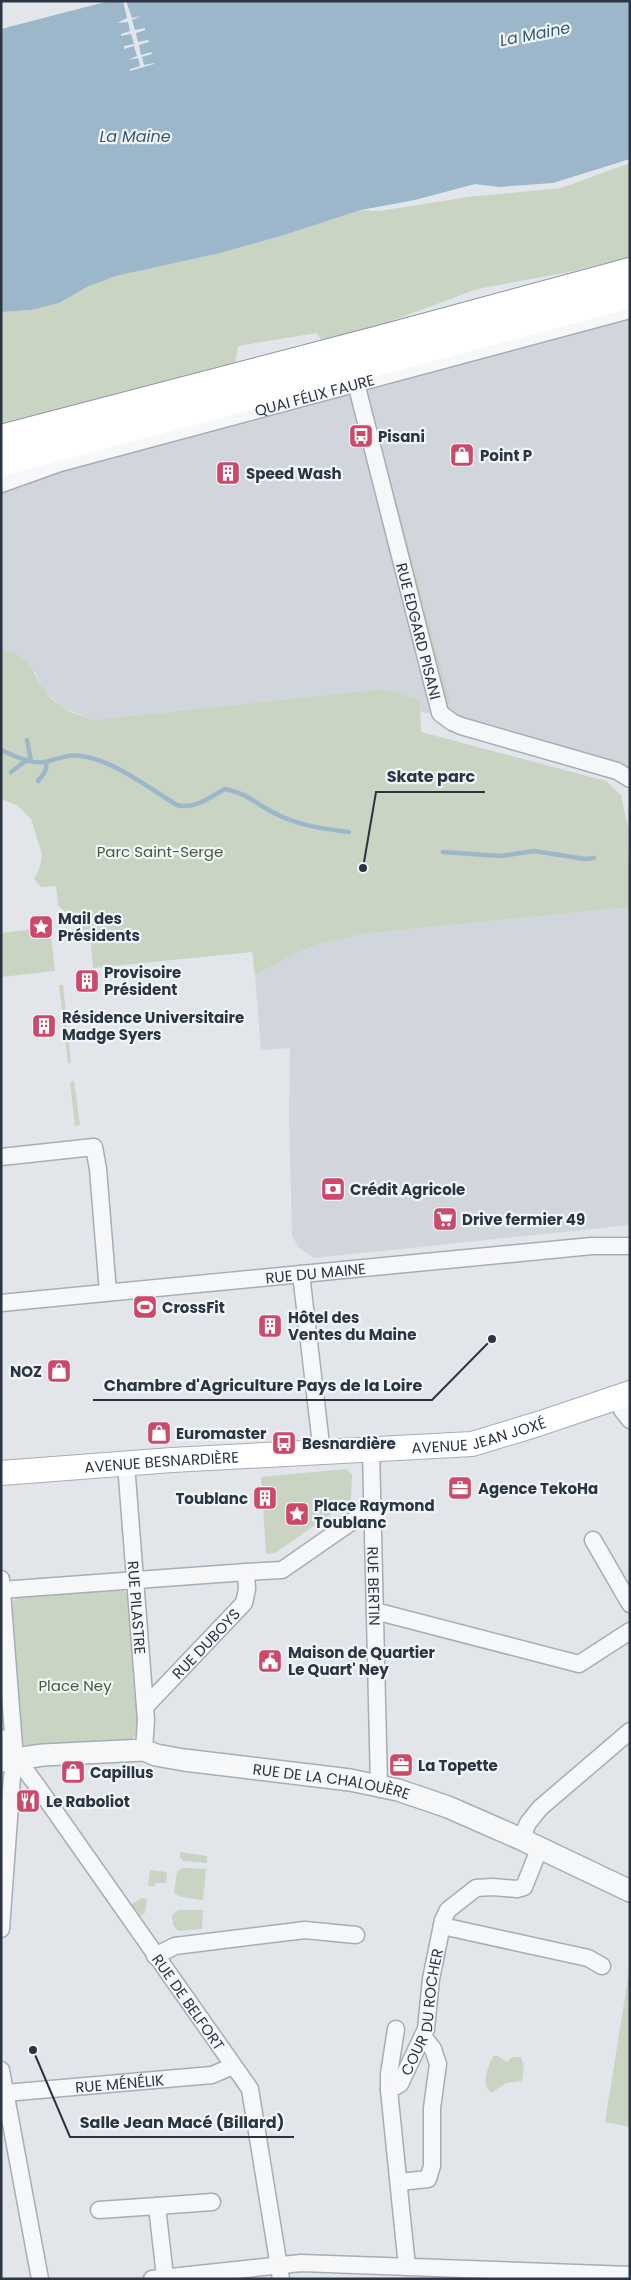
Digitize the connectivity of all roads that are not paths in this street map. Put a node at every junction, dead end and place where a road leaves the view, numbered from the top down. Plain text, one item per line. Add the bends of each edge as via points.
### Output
1 (630, 272) edge
2 (630, 294) edge
3 (630, 310) edge
4 (356, 383) junction
5 (1, 439) edge
6 (1, 462) edge
7 (1, 484) edge
8 (630, 779) edge
9 (1, 1157) edge
10 (630, 1246) edge
11 (301, 1274) junction
12 (108, 1292) junction
13 (1, 1303) edge
14 (624, 1395) edge
15 (630, 1420) edge
16 (371, 1450) junction
17 (322, 1453) junction
18 (126, 1464) junction
19 (1, 1474) edge
20 (373, 1507) junction
21 (593, 1540) dead end
22 (246, 1572) junction
23 (135, 1580) junction
24 (2, 1586) edge
25 (630, 1604) edge
26 (375, 1611) junction
27 (630, 1631) edge
28 (145, 1707) junction
29 (630, 1732) edge
30 (1, 1738) edge
31 (144, 1750) junction
32 (8, 1760) edge
33 (379, 1785) junction
34 (531, 1843) junction
35 (630, 1891) edge
36 (442, 1926) junction
37 (1, 1929) edge
38 (356, 1935) dead end
39 (155, 1956) junction
40 (602, 1966) dead end
41 (396, 2030) dead end
42 (423, 2036) junction
43 (233, 2066) junction
44 (2, 2080) edge
45 (389, 2090) junction
46 (399, 2182) junction
47 (212, 2202) dead end
48 (157, 2206) junction
49 (99, 2210) dead end
50 (407, 2267) junction
51 (280, 2272) edge
52 (350, 2272) edge
53 (630, 2275) edge
54 (158, 2278) edge
55 (40, 2279) edge

1 - 5 highway
2 - 6 highway, QUAI FÉLIX FAURE
3 - 4 street, QUAI FÉLIX FAURE
4 - 7 street, QUAI FÉLIX FAURE via 60,463
4 - 8 street, RUE EDGARD PISANI via 440,713 462,726 617,771
9 - 12 street via 94,1147
10 - 11 street, RUE DU MAINE via 592,1246
11 - 12 street, RUE DU MAINE
11 - 17 street
12 - 13 street, RUE DU MAINE
14 - 15 street via 622,1410
14 - 16 main road, AVENUE JEAN JOXÉ via 472,1444
16 - 17 main road, AVENUE JEAN JOXÉ
16 - 20 street
17 - 18 main road, AVENUE BESNARDIÈRE
18 - 19 main road, AVENUE BESNARDIÈRE
18 - 23 street, RUE PILASTRE
20 - 22 street via 282,1570
20 - 26 street, RUE BERTIN
21 - 25 street
22 - 23 street
22 - 28 street, RUE DUBOYS via 244,1603
23 - 24 street
23 - 28 street, RUE PILASTRE
24 - 32 street
26 - 27 street via 579,1664
26 - 33 street, RUE BERTIN
28 - 31 street, RUE PILASTRE
29 - 34 street via 540,1808 528,1823
30 - 32 street, RUE DE BELFORT
31 - 32 street, RUE DE LA CHALOUÈRE
31 - 33 street, RUE DE LA CHALOUÈRE via 184,1760
32 - 37 street via 12,1777
32 - 39 street, RUE DE BELFORT via 35,1783
33 - 34 street, RUE DE LA CHALOUÈRE via 448,1807
34 - 35 street, RUE DE LA CHALOUÈRE
34 - 36 street, COUR DU ROCHER via 524,1887 476,1888 448,1910
36 - 40 street, COUR DU ROCHER via 588,1958
36 - 42 street, COUR DU ROCHER
38 - 39 street via 305,1930 175,1946
39 - 43 street, RUE DE BELFORT
41 - 45 street
42 - 45 street, COUR DU ROCHER via 400,2084
42 - 46 street via 433,2049 438,2064 432,2108 430,2175 422,2181
43 - 44 street, RUE MÉNÉLIK via 212,2074
43 - 51 street, RUE DE BELFORT via 252,2094
44 - 55 street
45 - 46 street
46 - 50 street
47 - 48 street
48 - 49 street
48 - 54 street
50 - 52 street
50 - 53 street
51 - 52 street via 301,2263
51 - 54 street

